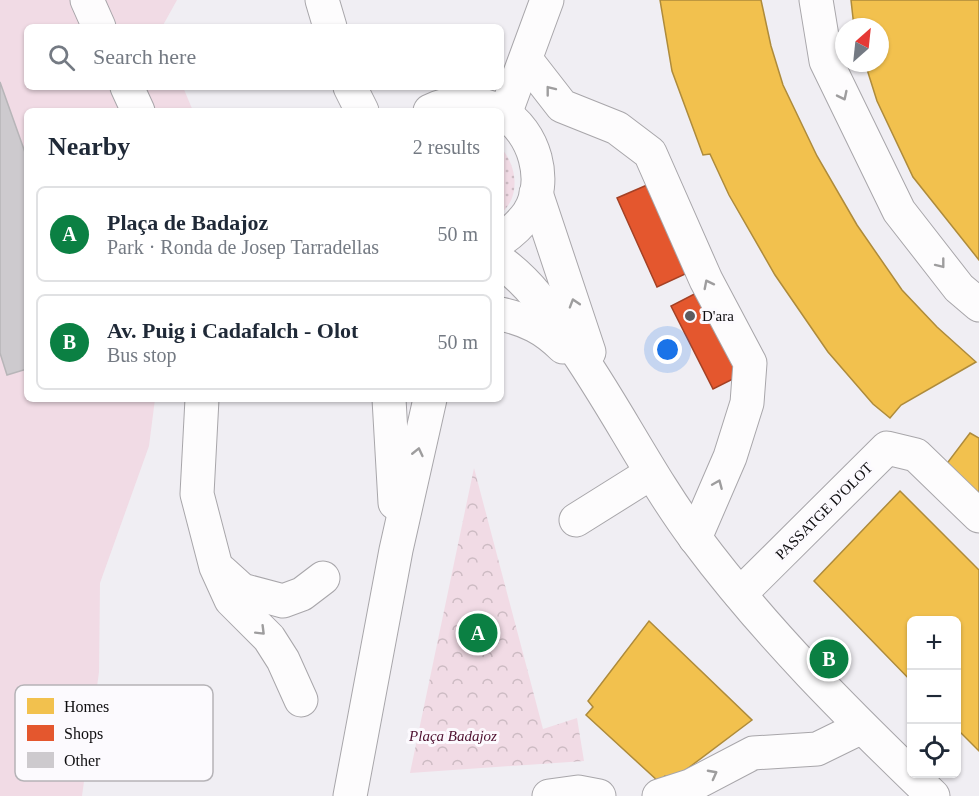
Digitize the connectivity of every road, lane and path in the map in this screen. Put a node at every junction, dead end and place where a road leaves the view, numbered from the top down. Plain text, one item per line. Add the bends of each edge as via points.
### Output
1 (87, 0) edge
2 (322, 0) edge
3 (547, 0) edge
4 (816, 0) edge
5 (98, 24) edge
6 (329, 24) edge
7 (527, 61) junction
8 (128, 90) edge
9 (352, 90) edge
10 (137, 108) edge
11 (360, 108) edge
12 (439, 108) edge
13 (488, 108) edge
14 (504, 114) edge
15 (617, 128) junction
16 (536, 194) junction
17 (504, 238) edge
18 (504, 265) edge
19 (979, 305) edge
20 (504, 315) edge
21 (597, 379) junction
22 (202, 402) edge
23 (389, 402) edge
24 (429, 402) edge
25 (651, 472) junction
26 (979, 516) edge
27 (576, 520) dead end
28 (696, 538) junction
29 (396, 550) junction
30 (216, 567) junction
31 (323, 578) dead end
32 (740, 594) junction
33 (301, 700) dead end
34 (862, 727) junction
35 (351, 796) edge
36 (549, 796) edge
37 (599, 796) edge
38 (659, 796) edge
39 (933, 796) edge

1 - 5 street
2 - 6 street
3 - 7 street
4 -> 19 street via 826,61 899,210 959,288
7 - 14 street
15 -> 7 street via 562,106
8 - 10 street
9 - 11 street
12 - 13 street via 472,102
14 - 15 street
14 - 16 street via 531,144 537,168
28 -> 15 street via 730,457 747,403 750,363 706,280 650,153
16 - 17 street via 529,212
21 -> 16 street
18 - 21 street via 537,293
20 - 21 street via 529,321 548,332
21 - 25 street
22 - 30 street via 197,494
23 - 29 street
29 -> 24 street
25 - 27 street
25 - 28 street
26 - 32 street, PASSATGE D'OLOT via 916,455 887,448
28 - 32 street
29 - 35 street
30 - 31 street via 242,590 283,601 302,594
30 -> 33 street via 231,600 269,638
32 - 34 street via 808,673
38 -> 34 street via 690,786 753,753 817,749
34 - 39 street
36 - 37 street via 578,792

